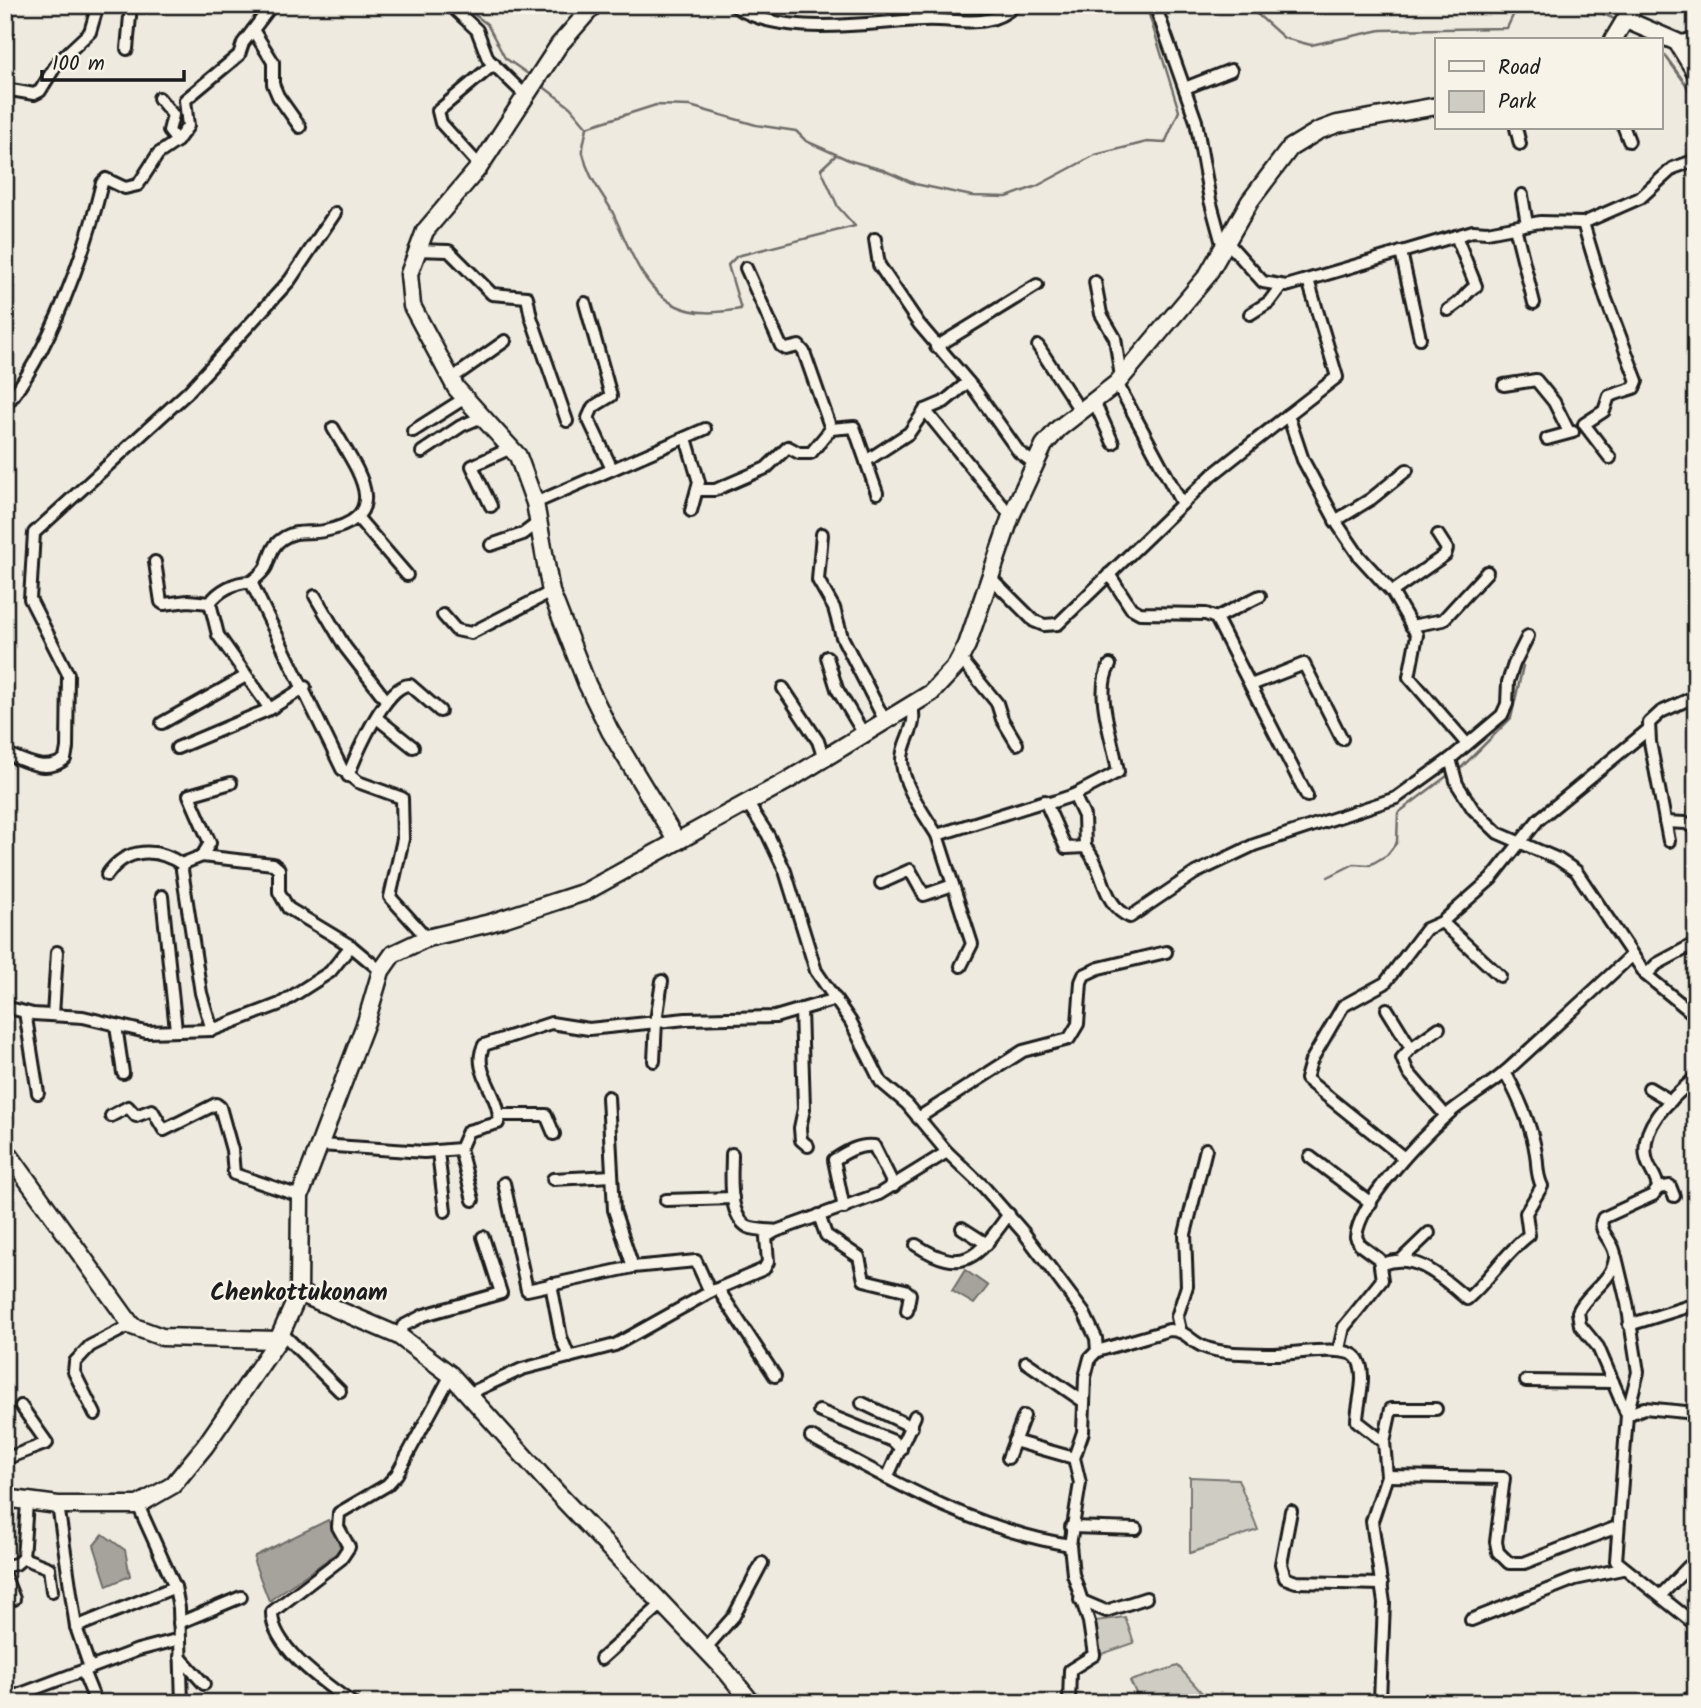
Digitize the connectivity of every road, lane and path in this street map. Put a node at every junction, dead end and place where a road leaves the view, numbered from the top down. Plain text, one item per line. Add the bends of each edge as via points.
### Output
1 (98, 5) edge
2 (131, 5) edge
3 (272, 5) edge
4 (450, 5) edge
5 (594, 5) edge
6 (733, 5) edge
7 (1015, 5) edge
8 (1155, 5) edge
9 (1634, 5) edge
10 (1626, 20) junction
11 (253, 30) junction
12 (1614, 38) edge
13 (1696, 38) edge
14 (1677, 42) junction
15 (127, 49) dead end
16 (494, 64) junction
17 (1231, 70) dead end
18 (1696, 73) edge
19 (534, 85) junction
20 (1185, 88) junction
21 (5, 89) edge
22 (159, 98) dead end
23 (1435, 106) edge
24 (300, 127) dead end
25 (1516, 130) edge
26 (1625, 130) edge
27 (177, 141) junction
28 (1629, 141) dead end
29 (1520, 144) dead end
30 (1696, 160) edge
31 (480, 166) junction
32 (1522, 195) dead end
33 (335, 213) dead end
34 (1583, 223) junction
35 (1527, 224) junction
36 (1514, 227) junction
37 (1456, 236) junction
38 (875, 239) dead end
39 (1226, 247) junction
40 (415, 250) junction
41 (1401, 252) junction
42 (746, 268) dead end
43 (1308, 280) junction
44 (1095, 282) dead end
45 (1037, 285) dead end
46 (1281, 286) junction
47 (585, 303) dead end
48 (1534, 303) dead end
49 (1448, 310) dead end
50 (1251, 314) dead end
51 (1420, 338) dead end
52 (505, 341) dead end
53 (1038, 346) dead end
54 (936, 347) junction
55 (451, 379) junction
56 (1119, 380) junction
57 (968, 382) junction
58 (1504, 386) dead end
59 (465, 398) junction
60 (1094, 401) junction
61 (5, 405) edge
62 (925, 410) junction
63 (1081, 412) junction
64 (1288, 415) junction
65 (482, 417) junction
66 (567, 421) dead end
67 (1584, 424) junction
68 (333, 428) dead end
69 (705, 429) dead end
70 (831, 429) junction
71 (413, 431) dead end
72 (1569, 432) junction
73 (687, 438) junction
74 (1547, 439) dead end
75 (1114, 443) dead end
76 (511, 448) junction
77 (422, 452) dead end
78 (1611, 458) dead end
79 (866, 461) junction
80 (1035, 464) junction
81 (612, 469) junction
82 (1407, 470) dead end
83 (699, 489) junction
84 (877, 493) dead end
85 (536, 503) junction
86 (1182, 504) junction
87 (491, 506) dead end
88 (691, 511) dead end
89 (1011, 516) junction
90 (356, 517) junction
91 (1335, 521) junction
92 (538, 522) junction
93 (822, 534) dead end
94 (1437, 535) dead end
95 (491, 545) dead end
96 (155, 562) dead end
97 (1487, 572) dead end
98 (1109, 574) junction
99 (407, 575) dead end
100 (989, 576) junction
101 (251, 582) junction
102 (551, 592) junction
103 (1392, 592) junction
104 (315, 596) dead end
105 (1259, 596) dead end
106 (210, 603) junction
107 (443, 615) dead end
108 (1216, 618) junction
109 (1411, 626) junction
110 (1528, 636) dead end
111 (827, 657) dead end
112 (960, 658) junction
113 (1110, 665) dead end
114 (246, 676) junction
115 (1251, 685) junction
116 (304, 687) junction
117 (783, 688) dead end
118 (1696, 696) edge
119 (386, 700) junction
120 (912, 707) junction
121 (270, 709) junction
122 (440, 711) dead end
123 (377, 719) junction
124 (162, 723) dead end
125 (886, 723) junction
126 (1648, 729) junction
127 (865, 736) junction
128 (1342, 739) dead end
129 (1017, 744) dead end
130 (1467, 744) junction
131 (413, 747) dead end
132 (177, 748) dead end
133 (5, 753) edge
134 (824, 759) junction
135 (1450, 759) junction
136 (348, 776) junction
137 (231, 783) dead end
138 (1074, 795) junction
139 (1307, 796) dead end
140 (746, 802) junction
141 (1047, 804) junction
142 (1665, 822) junction
143 (1696, 829) edge
144 (937, 835) junction
145 (676, 840) junction
146 (1669, 841) dead end
147 (1519, 844) junction
148 (1085, 848) junction
149 (202, 856) junction
150 (183, 865) junction
151 (107, 875) dead end
152 (881, 883) dead end
153 (953, 885) junction
154 (162, 896) dead end
155 (1441, 922) junction
156 (427, 938) junction
157 (1696, 943) edge
158 (351, 946) junction
159 (57, 952) dead end
160 (1166, 952) dead end
161 (1632, 955) junction
162 (961, 966) dead end
163 (381, 971) junction
164 (1646, 975) junction
165 (1500, 976) dead end
166 (662, 981) dead end
167 (836, 999) junction
168 (5, 1007) edge
169 (801, 1009) junction
170 (1387, 1009) dead end
171 (25, 1012) junction
172 (54, 1015) junction
173 (1696, 1016) edge
174 (656, 1021) junction
175 (116, 1026) junction
176 (1438, 1028) dead end
177 (176, 1030) junction
178 (212, 1030) junction
179 (1411, 1048) junction
180 (654, 1061) dead end
181 (1504, 1072) junction
182 (123, 1073) dead end
183 (1696, 1077) edge
184 (1649, 1088) dead end
185 (38, 1094) dead end
186 (608, 1097) dead end
187 (1671, 1101) junction
188 (500, 1115) junction
189 (111, 1116) dead end
190 (1447, 1116) junction
191 (918, 1118) junction
192 (554, 1134) dead end
193 (320, 1145) junction
194 (808, 1146) dead end
195 (5, 1149) edge
196 (460, 1149) junction
197 (1206, 1149) dead end
198 (439, 1152) junction
199 (947, 1152) junction
200 (732, 1154) dead end
201 (1310, 1157) dead end
202 (1404, 1158) junction
203 (611, 1176) junction
204 (553, 1179) dead end
205 (504, 1183) dead end
206 (894, 1186) junction
207 (1658, 1188) junction
208 (300, 1196) junction
209 (1674, 1196) dead end
210 (733, 1198) junction
211 (473, 1200) dead end
212 (666, 1200) dead end
213 (1371, 1203) junction
214 (844, 1208) junction
215 (445, 1211) dead end
216 (1009, 1214) junction
217 (819, 1215) junction
218 (962, 1228) dead end
219 (768, 1232) junction
220 (1429, 1233) dead end
221 (483, 1237) dead end
222 (987, 1244) junction
223 (916, 1245) dead end
224 (1616, 1257) junction
225 (1402, 1259) junction
226 (1382, 1264) junction
227 (633, 1267) junction
228 (551, 1284) junction
229 (714, 1291) junction
230 (299, 1293) junction
231 (1696, 1304) edge
232 (907, 1311) dead end
233 (131, 1325) junction
234 (1629, 1325) junction
235 (1180, 1330) junction
236 (279, 1336) junction
237 (399, 1336) junction
238 (1339, 1349) junction
239 (1097, 1351) junction
240 (569, 1357) junction
241 (1026, 1362) dead end
242 (451, 1375) junction
243 (775, 1376) dead end
244 (1526, 1381) dead end
245 (1613, 1382) junction
246 (340, 1391) dead end
247 (470, 1393) junction
248 (1084, 1402) junction
249 (863, 1403) dead end
250 (21, 1406) dead end
251 (1436, 1409) dead end
252 (819, 1411) dead end
253 (1696, 1413) edge
254 (95, 1414) dead end
255 (1627, 1415) junction
256 (1024, 1416) dead end
257 (811, 1437) dead end
258 (1014, 1441) junction
259 (1384, 1442) junction
260 (901, 1449) junction
261 (1008, 1458) dead end
262 (1074, 1458) junction
263 (5, 1459) edge
264 (1387, 1476) junction
265 (887, 1478) junction
266 (5, 1498) edge
267 (27, 1503) junction
268 (58, 1505) junction
269 (138, 1505) junction
270 (1291, 1511) dead end
271 (1617, 1527) junction
272 (1071, 1528) junction
273 (1136, 1530) dead end
274 (1070, 1545) junction
275 (23, 1558) junction
276 (762, 1563) dead end
277 (5, 1566) edge
278 (1689, 1566) dead end
279 (1622, 1569) junction
280 (5, 1577) edge
281 (1382, 1584) junction
282 (175, 1587) junction
283 (52, 1591) dead end
284 (1661, 1595) junction
285 (241, 1597) dead end
286 (1146, 1598) dead end
287 (14, 1599) dead end
288 (1080, 1600) junction
289 (662, 1604) junction
290 (1471, 1620) dead end
291 (179, 1623) junction
292 (1696, 1625) edge
293 (76, 1628) junction
294 (180, 1639) junction
295 (705, 1649) junction
296 (180, 1657) junction
297 (601, 1659) dead end
298 (87, 1670) junction
299 (5, 1684) edge
300 (204, 1684) dead end
301 (1696, 1696) edge
302 (8, 1700) edge
303 (1380, 1702) edge
304 (96, 1703) edge
305 (182, 1703) edge
306 (352, 1703) edge
307 (752, 1703) edge
308 (1069, 1703) edge
309 (1407, 1703) edge
310 (1679, 1703) edge

1 - 21 street via 90,32 58,62 40,91
2 - 15 street
3 - 11 street
4 - 16 street via 477,30
5 - 19 main road
6 - 7 street via 844,26 927,20 969,23 991,20
8 - 20 street
9 - 10 main road
10 - 12 main road
10 - 14 main road
11 - 24 street via 273,62 278,96
11 - 27 street via 239,55 185,100 190,121
13 - 14 street
14 - 18 main road
16 - 19 street
16 - 31 street via 438,111 441,123
17 - 20 street
19 - 31 main road
20 - 39 street via 1196,121 1210,200
22 - 27 street via 173,115 169,131
23 - 39 main road via 1337,124 1290,148 1250,201
25 - 29 street
26 - 28 street
27 - 61 street via 158,154 135,188 111,180 102,183 77,265 38,358
30 - 34 street via 1673,169 1640,198
31 - 40 main road via 425,231
32 - 35 street
33 - 133 street via 283,289 188,393 34,533 30,599 68,674 68,748 65,759 48,766
34 - 35 street
34 - 67 street via 1637,381 1634,388 1609,396 1604,411
35 - 36 street
36 - 37 street
36 - 48 street
37 - 41 street
37 - 49 street via 1476,286
38 - 54 street via 879,265
39 - 46 street via 1263,282
39 - 56 main road
40 - 55 main road via 409,274 412,306
40 - 66 street via 449,251 492,294 527,296
41 - 43 street
41 - 51 street
42 - 70 street via 781,346 799,346 804,352
43 - 46 street
43 - 64 street via 1337,377
44 - 56 street via 1101,314 1115,338
45 - 54 street
46 - 50 street via 1269,302
47 - 81 street via 611,396 593,407 588,418
52 - 55 street
53 - 63 street
54 - 57 street
55 - 59 main road
56 - 60 main road
56 - 86 street
57 - 62 street via 944,402
57 - 80 street via 1019,452
58 - 72 street via 1536,380
59 - 65 main road
59 - 71 street
60 - 63 main road
60 - 75 street
62 - 79 street via 909,433
62 - 89 street
63 - 80 main road via 1058,429
64 - 86 street
64 - 91 street via 1303,460
65 - 76 main road
65 - 77 street
67 - 72 street
67 - 78 street
68 - 90 street via 366,486 364,508
69 - 73 street
70 - 79 street via 854,427
70 - 83 street via 811,453 788,447 766,468 715,490
72 - 74 street
73 - 81 street
73 - 83 street
76 - 85 main road
76 - 87 street via 472,466
79 - 84 street
80 - 89 main road
81 - 85 street
82 - 91 street
83 - 88 street
85 - 92 main road
86 - 98 street
89 - 100 main road
90 - 99 street
90 - 101 street via 337,528 301,531 280,540 267,565
91 - 103 street
92 - 95 street via 523,534
92 - 102 main road
93 - 125 street via 818,580
94 - 103 street via 1447,548 1445,555
96 - 106 street via 160,602
97 - 109 street via 1443,620
98 - 100 street via 1058,624 1044,625 1034,621
98 - 108 street via 1131,608 1140,612
100 - 112 main road
101 - 106 street via 216,595
101 - 116 street
102 - 107 street via 471,632 456,630
102 - 145 main road via 597,707
103 - 109 street
104 - 119 street via 345,647
105 - 108 street
106 - 114 street via 218,635
108 - 115 street
109 - 130 street via 1417,635 1409,677
110 - 130 street via 1508,682 1502,715
111 - 127 street via 838,689
112 - 120 main road via 943,683
112 - 129 street via 996,703
113 - 138 street via 1102,677 1118,772
114 - 121 street
114 - 124 street
115 - 128 street via 1304,664
115 - 139 street
116 - 121 street
116 - 136 street
117 - 134 street via 818,741
118 - 126 street via 1661,712
119 - 122 street via 398,687 410,685
119 - 123 street
120 - 125 main road
120 - 144 street via 916,721 902,758 904,775
121 - 132 street
123 - 131 street
123 - 136 street
125 - 127 main road
126 - 142 street
126 - 147 street via 1553,806
127 - 134 main road
130 - 135 street
134 - 140 main road
135 - 147 street via 1473,809 1498,834
135 - 148 street via 1396,797 1254,845 1195,873 1130,917 1111,902
136 - 156 street via 402,798 403,839 390,897
137 - 149 street via 189,795 210,843
138 - 141 street
138 - 148 street via 1084,816
140 - 145 main road
140 - 167 street via 785,871 816,971
141 - 144 street via 1040,800
141 - 148 street via 1066,848
142 - 143 street via 1686,823
142 - 146 street
144 - 153 street
145 - 156 main road via 585,892
147 - 155 street via 1491,879
147 - 161 street via 1559,859 1576,871
149 - 150 street
149 - 158 street via 274,864 281,876 279,892 288,908
150 - 151 street via 153,851 136,852
150 - 178 street via 201,993
152 - 153 street via 911,870 924,895
153 - 162 street via 972,944
154 - 177 street
155 - 165 street
155 - 202 street via 1426,929 1385,983 1343,1006 1311,1061 1306,1079
156 - 163 main road via 393,954
157 - 164 street
158 - 163 street
158 - 178 street via 330,972 280,1004
159 - 172 street
160 - 191 street via 1090,971 1080,982 1078,1024 1069,1039 1023,1051
161 - 164 street
161 - 181 street
163 - 193 main road
164 - 173 street
166 - 174 street
167 - 169 street
167 - 191 street via 881,1082
168 - 171 street
169 - 174 street via 775,1017
169 - 194 street via 804,1109 800,1128
170 - 179 street
171 - 172 street
171 - 185 street
172 - 175 street
174 - 180 street
174 - 188 street via 589,1029 551,1023 490,1041 481,1050 482,1063
175 - 177 street via 146,1032
175 - 182 street
176 - 179 street
177 - 178 street
179 - 190 street via 1402,1058 1404,1066
181 - 190 street
181 - 225 street via 1530,1132 1542,1186 1527,1213 1529,1235 1467,1299 1426,1267
183 - 187 street
184 - 187 street
186 - 203 street
187 - 207 street via 1650,1127 1646,1141 1646,1157
188 - 192 street via 546,1115
188 - 196 street via 498,1123 468,1131
189 - 208 street via 128,1107 136,1116 152,1110 164,1129 216,1104 232,1150 234,1174
190 - 202 street
191 - 199 street
193 - 198 street
193 - 208 main road
195 - 233 main road
196 - 198 street
196 - 211 street
197 - 235 street via 1185,1234 1186,1286 1177,1317
198 - 215 street
199 - 206 street
199 - 216 street
200 - 210 street
201 - 213 street
202 - 213 street
203 - 204 street
203 - 227 street via 614,1210
205 - 228 street via 527,1290
206 - 214 street
206 - 214 street via 874,1146 845,1153 834,1160
207 - 209 street via 1670,1186
207 - 224 street via 1653,1195 1603,1217 1602,1228
208 - 230 main road
210 - 212 street
210 - 219 street via 745,1224
213 - 226 street via 1356,1237
214 - 217 street
216 - 222 street
216 - 239 street via 1084,1313
217 - 219 street
217 - 232 street via 827,1235 859,1257 864,1280 910,1294
218 - 222 street
219 - 229 street via 764,1269
220 - 225 street
221 - 237 street via 501,1293 424,1315 402,1326
222 - 223 street via 976,1256 959,1261 940,1259
224 - 234 street
224 - 245 street via 1578,1312 1580,1325 1598,1347
225 - 226 street
226 - 238 street via 1382,1280 1344,1327
227 - 228 street
227 - 229 street via 696,1261
228 - 240 street
229 - 240 street via 615,1345
229 - 243 street
230 - 236 main road
230 - 237 main road
231 - 234 street
233 - 236 main road via 162,1337
233 - 254 street via 90,1346 75,1362 74,1372
234 - 255 street via 1639,1372
235 - 238 street via 1199,1345 1224,1351 1286,1354
235 - 239 street
236 - 246 street
236 - 269 main road via 173,1485
237 - 242 main road
238 - 259 street via 1354,1354 1362,1372 1357,1421
239 - 248 street via 1085,1377
240 - 247 street via 522,1369
241 - 248 street
242 - 247 main road
242 - 306 street via 397,1474 340,1513 338,1527 349,1547 341,1559 272,1612 272,1622 301,1664
244 - 245 street
245 - 255 street
247 - 289 main road
248 - 262 street via 1083,1432
249 - 260 street via 914,1422
250 - 263 street via 47,1443
251 - 259 street via 1391,1409
252 - 260 street via 893,1441
253 - 255 street via 1644,1408
255 - 271 street
256 - 258 street
257 - 265 street
258 - 261 street
258 - 262 street
259 - 264 street
260 - 265 street
262 - 272 street via 1080,1483
264 - 271 street via 1504,1478 1496,1542 1498,1552 1509,1563 1524,1563
264 - 281 street via 1372,1521
265 - 274 street via 1024,1538
266 - 267 main road
267 - 268 main road
267 - 275 street
268 - 269 main road
268 - 293 street
269 - 282 street
270 - 281 street via 1281,1564 1285,1578
271 - 279 street via 1614,1553
272 - 273 street
272 - 274 street
274 - 288 street
275 - 277 street
275 - 283 street via 49,1568
276 - 295 street via 734,1616
278 - 284 street
279 - 284 street
279 - 290 street via 1575,1579
280 - 287 street
281 - 303 street
282 - 291 street
282 - 293 street
284 - 292 street
285 - 291 street
286 - 288 street via 1106,1611
288 - 308 street via 1094,1656 1070,1670
289 - 295 main road
289 - 297 street
291 - 294 street
293 - 298 street
294 - 296 street
294 - 298 street
295 - 307 main road
296 - 300 street
296 - 305 street
298 - 302 street
298 - 304 street
299 - 302 street
301 - 310 street
303 - 309 street

